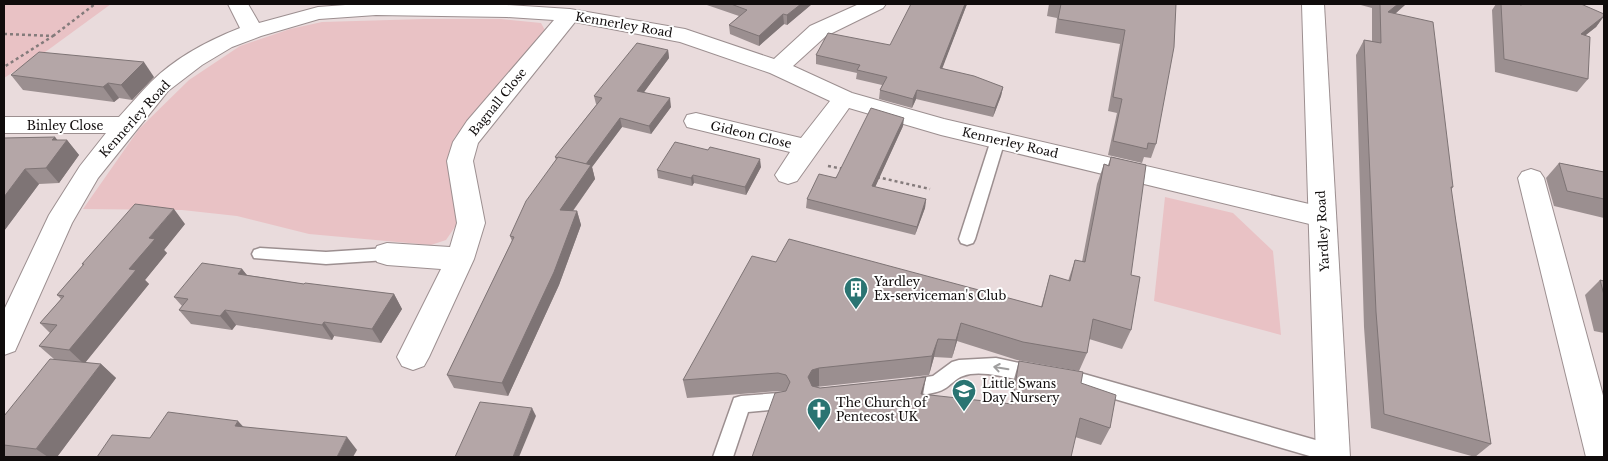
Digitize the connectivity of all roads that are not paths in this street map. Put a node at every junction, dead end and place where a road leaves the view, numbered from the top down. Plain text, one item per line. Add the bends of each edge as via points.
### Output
1 (238, 4) edge
2 (876, 4) edge
3 (1314, 4) edge
4 (570, 16) junction
5 (253, 31) junction
6 (778, 68) junction
7 (844, 98) junction
8 (696, 121) dead end
9 (4, 125) edge
10 (126, 125) junction
11 (998, 140) junction
12 (1531, 178) dead end
13 (1322, 217) junction
14 (967, 238) dead end
15 (260, 254) dead end
16 (387, 254) joint
17 (460, 259) junction
18 (4, 342) edge
19 (413, 356) dead end
20 (888, 389) edge
21 (779, 401) edge
22 (1336, 456) edge
23 (723, 457) edge
24 (1604, 457) edge

1 - 5 street
2 - 6 street via 818,31
3 - 13 street, Yardley Road
4 - 5 street, Kennerley Road via 506,11 376,9 318,13
4 - 6 street, Kennerley Road via 685,36
4 - 17 street, Bagnall Close via 466,142 460,161 471,223
5 - 10 street, Kennerley Road via 224,42 194,60 160,86
6 - 7 street, Kennerley Road
7 - 8 street, Gideon Close via 798,161
7 - 11 street, Kennerley Road
9 - 10 street, Binley Close
10 - 18 street, Kennerley Road via 89,172 59,222
11 - 13 street, Kennerley Road
11 - 14 lane
12 - 24 street
13 - 22 street, Yardley Road
15 - 16 lane via 326,258
16 - 17 street
17 - 19 street, Bagnall Close
22 -> 20 lane via 1084,382 996,366 959,368 937,384
21 - 23 lane via 741,404

